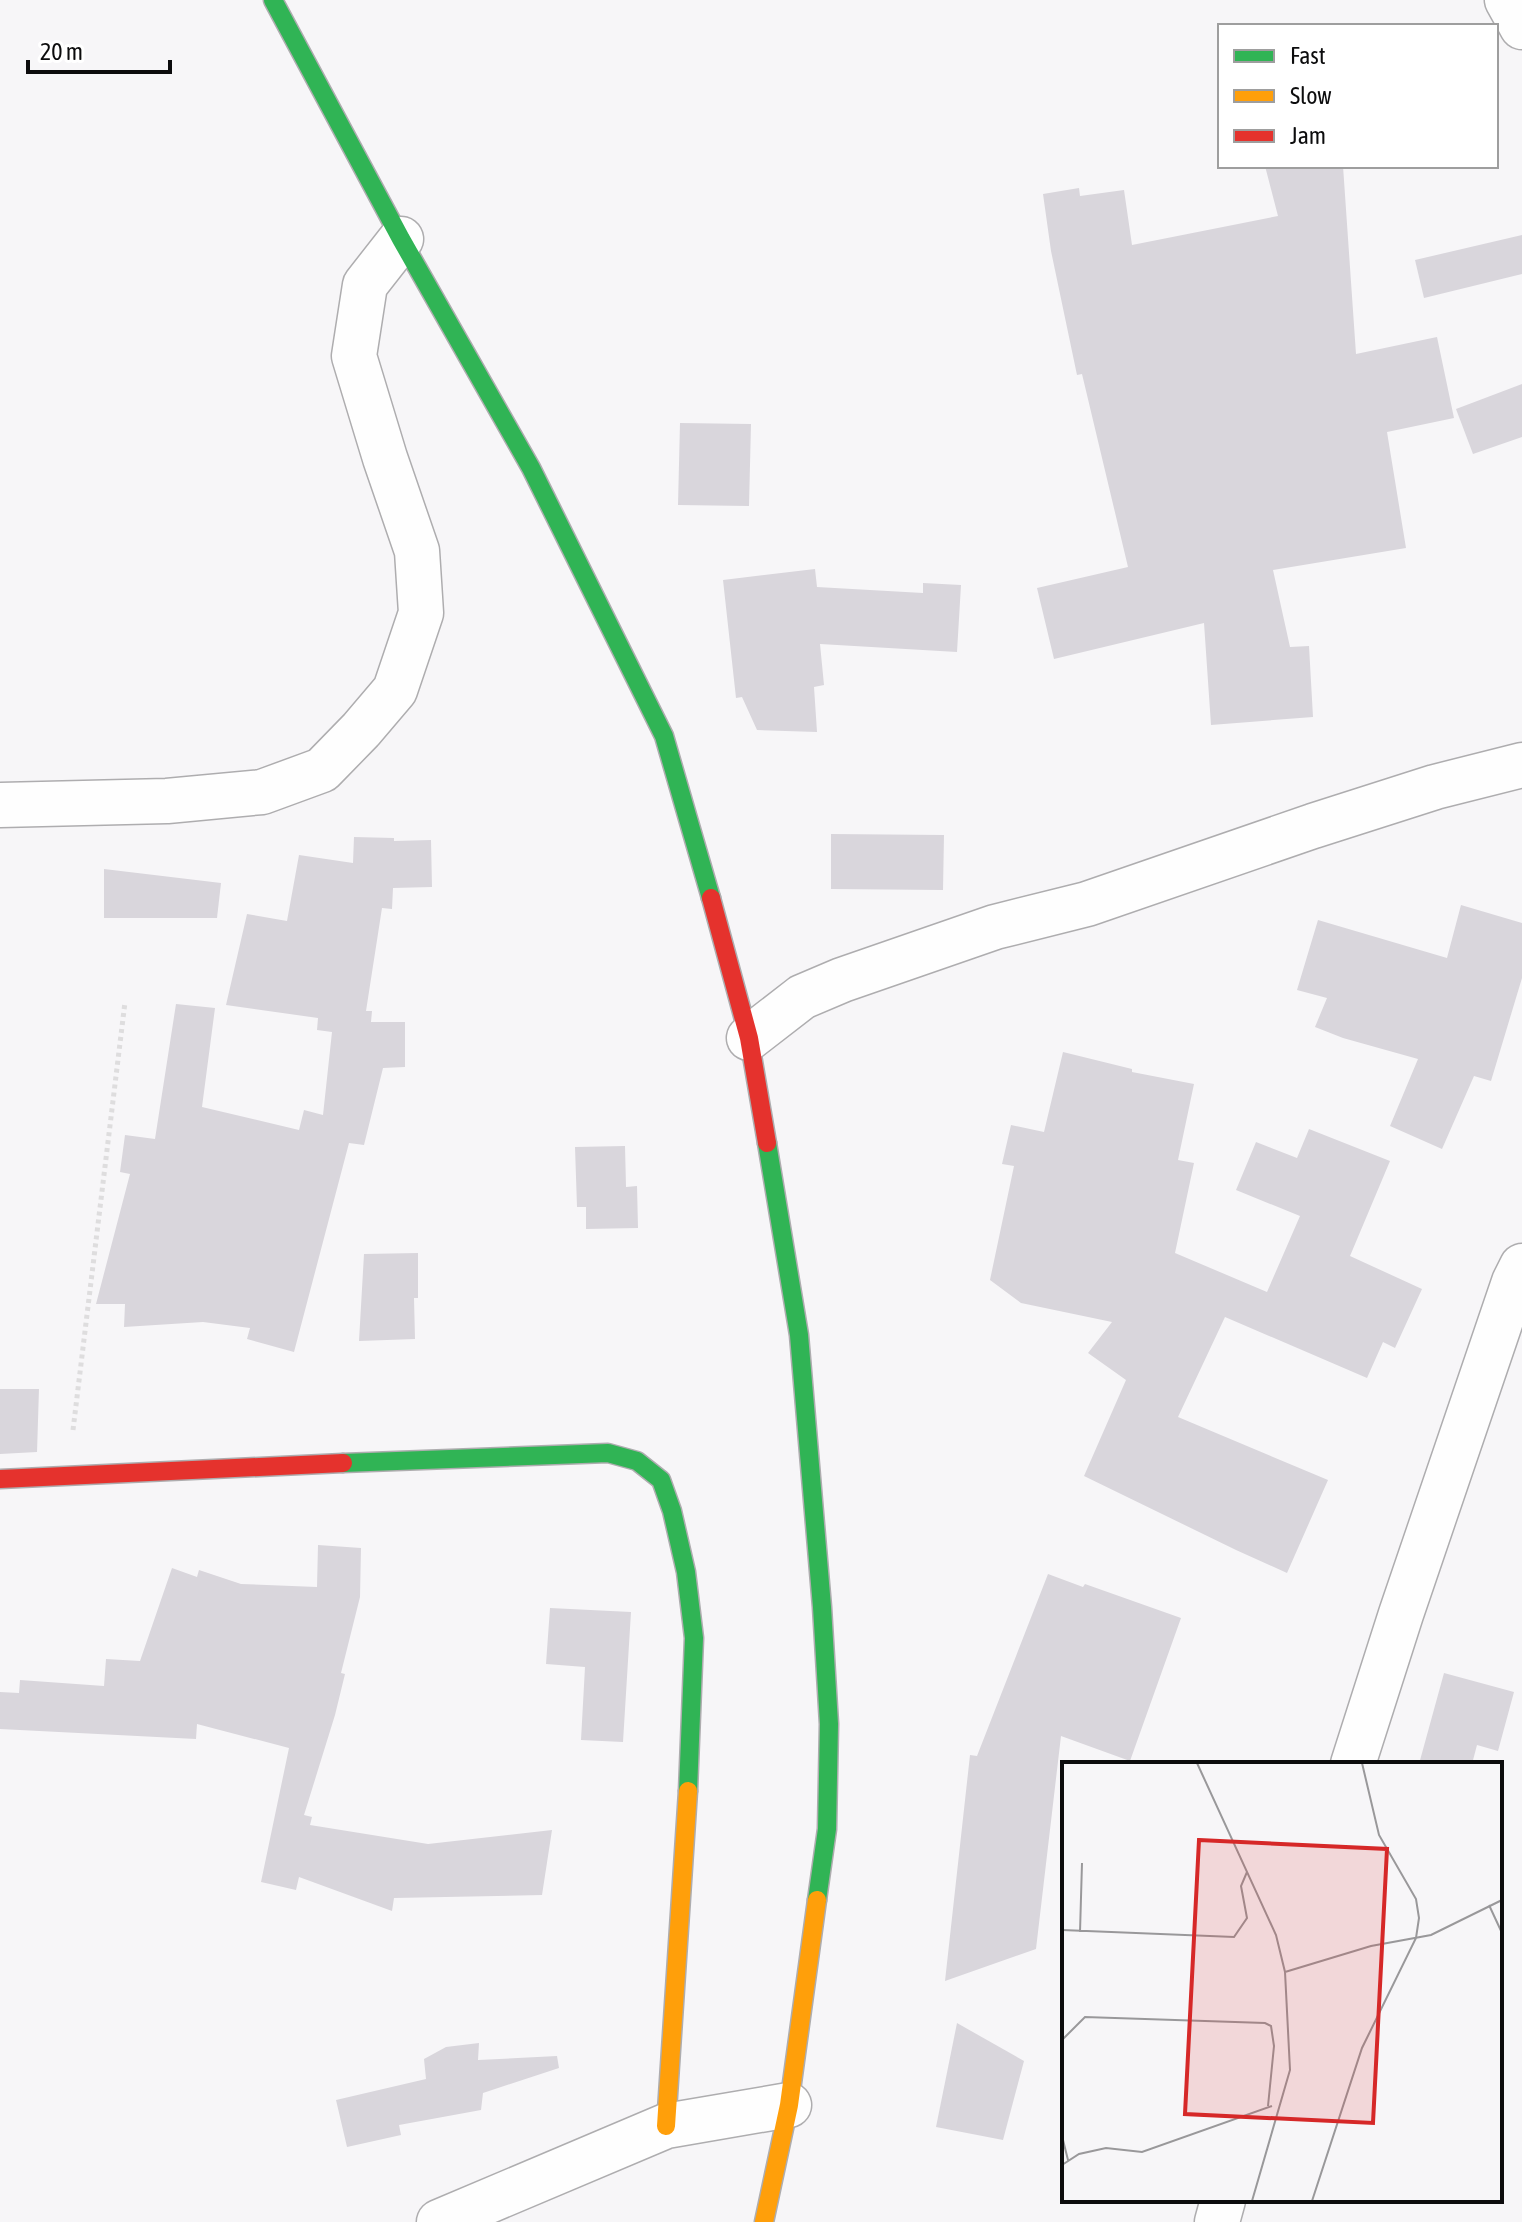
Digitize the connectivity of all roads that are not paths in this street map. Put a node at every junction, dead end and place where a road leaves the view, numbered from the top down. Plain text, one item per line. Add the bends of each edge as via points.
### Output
1 (273, 0) edge
2 (1507, 0) edge
3 (1522, 27) edge
4 (401, 239) junction
5 (1522, 765) edge
6 (0, 805) edge
7 (749, 1038) junction
8 (1522, 1266) edge
9 (0, 1479) edge
10 (1354, 1762) edge
11 (789, 2105) junction
12 (666, 2126) junction
13 (1222, 2202) edge
14 (439, 2222) edge
15 (764, 2222) edge
16 (1217, 2222) edge

1 - 4 main road
2 - 3 street
4 - 6 street via 365,285 354,356 417,551 421,613 395,690 322,770 262,792 167,801
4 - 7 main road via 531,468 664,736
5 - 7 street via 1435,787 842,980 802,997
7 - 11 main road via 799,1335 829,1724 827,1829
8 - 10 street
9 - 12 main road via 608,1453 637,1461 661,1480 686,1572 694,1638
11 - 12 street
11 - 15 main road
12 - 14 street
13 - 16 street

